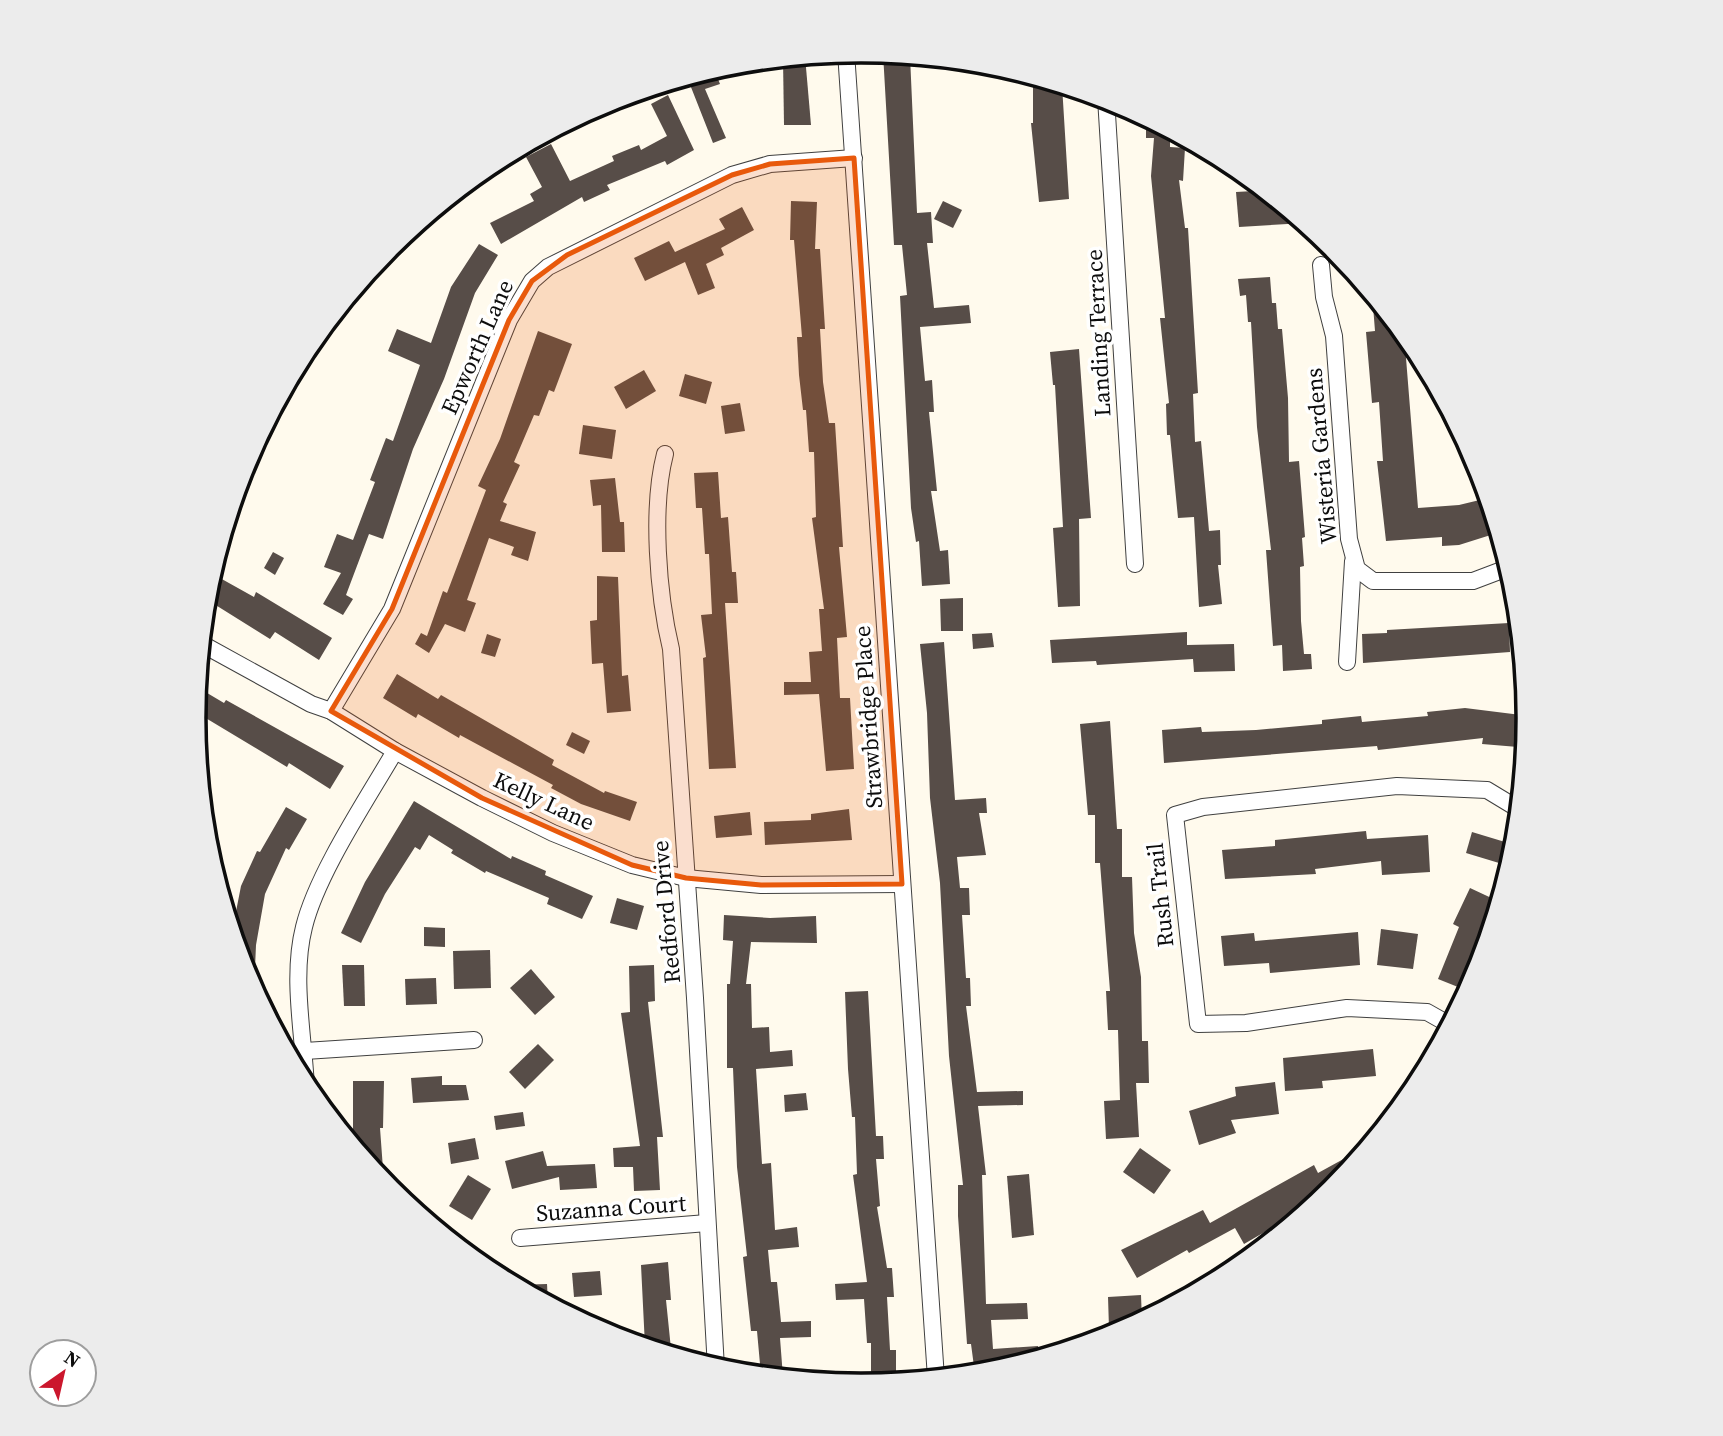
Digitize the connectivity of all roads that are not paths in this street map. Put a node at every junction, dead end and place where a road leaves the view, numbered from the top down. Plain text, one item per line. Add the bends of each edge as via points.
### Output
1 (847, 63) edge
2 (1107, 111) edge
3 (854, 158) junction
4 (1321, 265) dead end
5 (664, 454) dead end
6 (1353, 561) junction
7 (1135, 564) dead end
8 (1499, 571) edge
9 (211, 649) edge
10 (1347, 662) dead end
11 (331, 711) junction
12 (395, 751) junction
13 (1511, 804) edge
14 (686, 878) junction
15 (902, 884) junction
16 (1442, 1021) edge
17 (474, 1041) dead end
18 (304, 1051) junction
19 (305, 1062) edge
20 (707, 1223) junction
21 (520, 1238) dead end
22 (715, 1356) edge
23 (935, 1368) edge

1 - 3 street, Strawbridge Place
2 - 7 street, Landing Terrace
3 - 11 street, Epworth Lane via 770,164 733,175 567,255 532,281 509,320 392,609
3 - 15 street, Strawbridge Place
4 - 6 street, Wisteria Gardens via 1334,336
5 - 14 street, Redford Drive via 658,498 662,598 671,649
6 - 8 street, Wisteria Gardens via 1373,580 1414,583 1473,581
6 - 10 street
9 - 11 street, Kelly Lane
11 - 12 street, Kelly Lane
12 - 14 street, Kelly Lane via 553,833 632,864
12 - 18 street via 321,883 304,929 300,980
13 - 16 street, Rush Trail via 1487,790 1396,786 1203,807 1175,815 1198,1024 1246,1023 1347,1008 1427,1012
14 - 15 street, Kelly Lane via 761,885
14 - 20 street, Redford Drive
15 - 23 street, Strawbridge Place
17 - 18 street
18 - 19 street
20 - 21 street, Suzanna Court
20 - 22 street, Redford Drive

